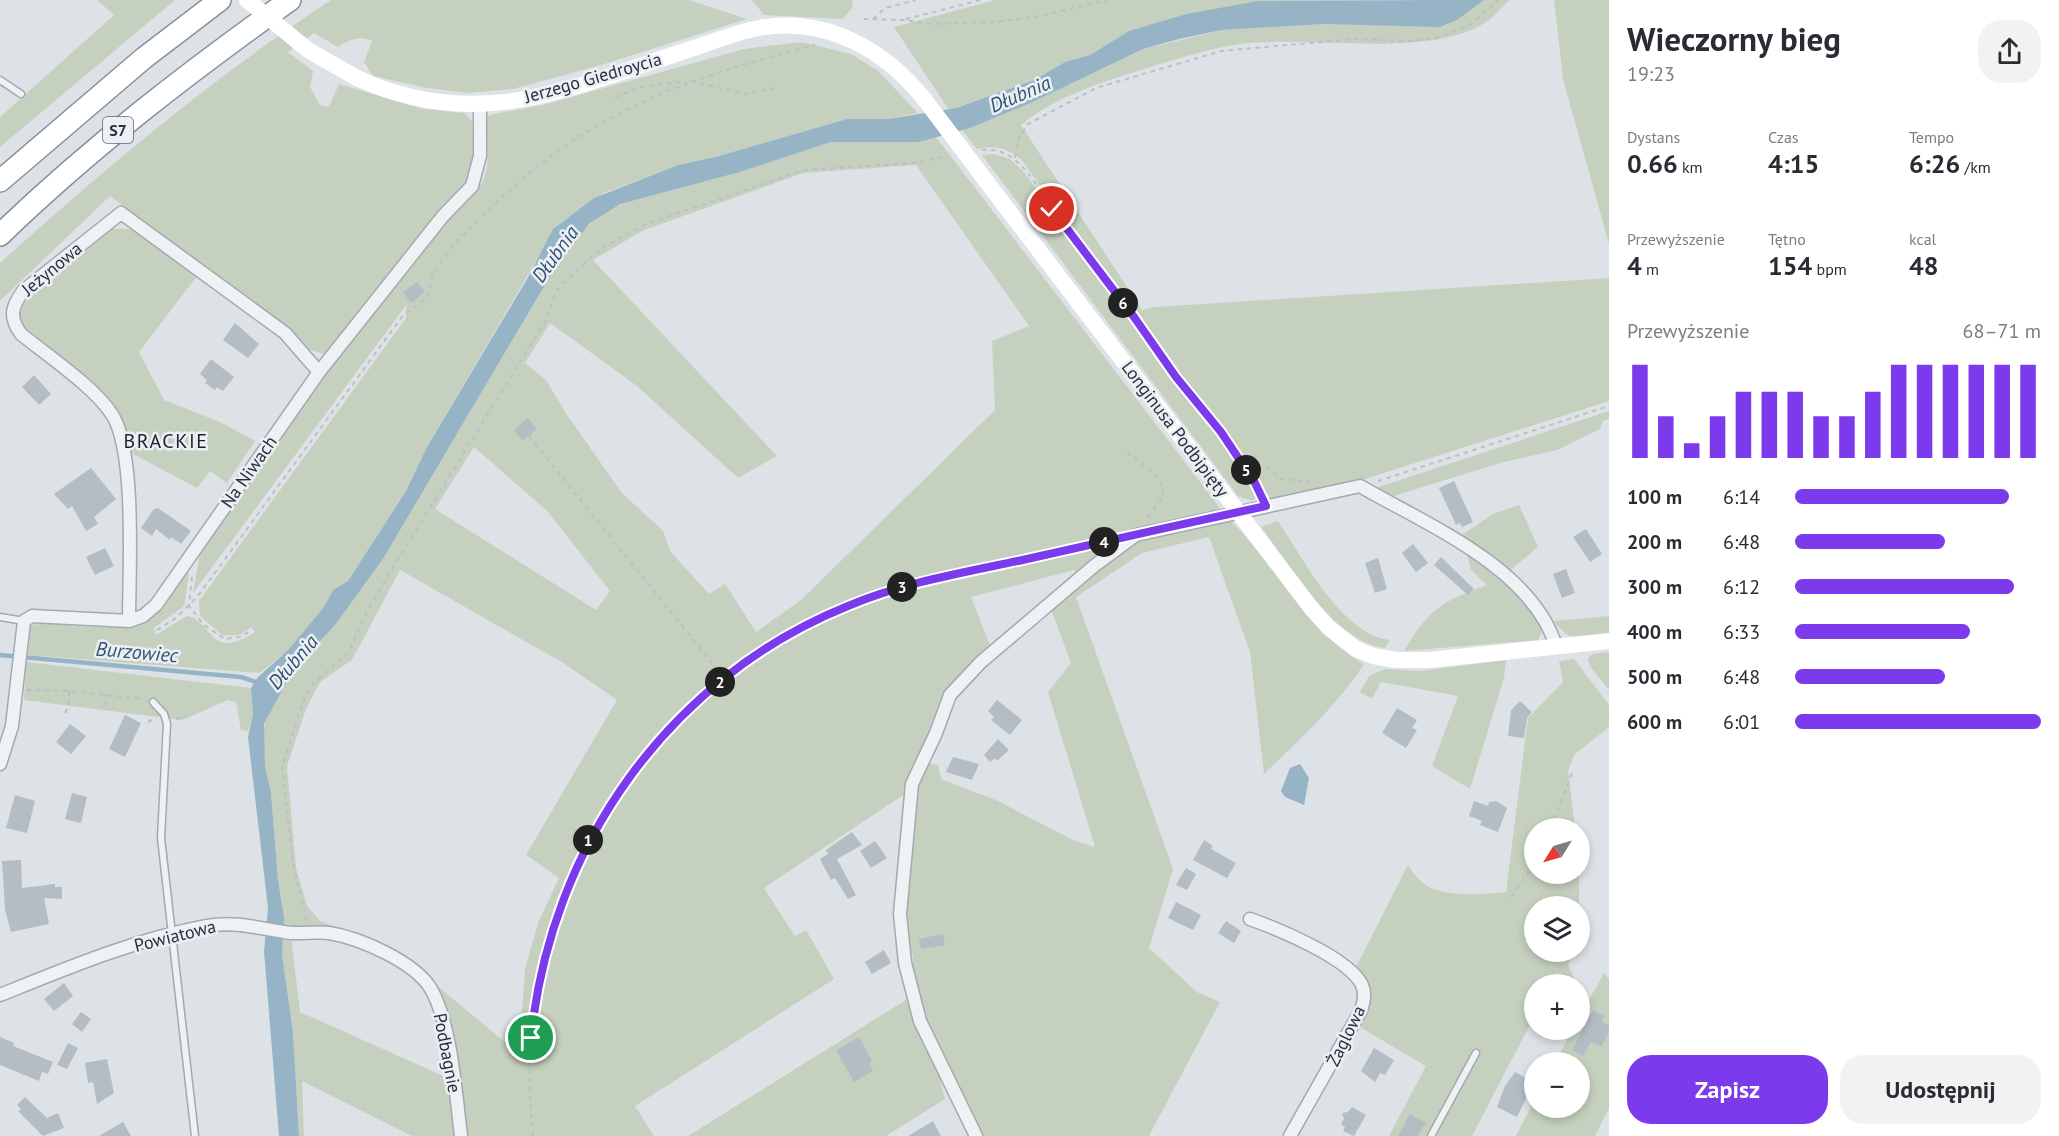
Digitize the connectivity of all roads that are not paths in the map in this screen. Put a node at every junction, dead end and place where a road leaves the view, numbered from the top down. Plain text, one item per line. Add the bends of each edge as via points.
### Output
1 (220, 0) edge
2 (247, 0) edge
3 (290, 0) edge
4 (855, 40) joint
5 (0, 80) edge
6 (21, 94) dead end
7 (480, 104) junction
8 (0, 181) edge
9 (0, 235) edge
10 (319, 372) junction
11 (1238, 512) junction
12 (0, 617) edge
13 (129, 621) junction
14 (23, 624) junction
15 (1609, 641) edge
16 (1556, 646) junction
17 (153, 702) road end
18 (0, 764) edge
19 (1250, 919) dead end
20 (171, 936) junction
21 (419, 975) joint
22 (0, 995) edge
23 (1476, 1053) dead end
24 (195, 1136) edge
25 (461, 1136) edge
26 (976, 1136) edge
27 (1290, 1136) edge
28 (1431, 1136) edge

1 - 8 highway, S7 via 127,72
2 - 7 street, Jerzego Giedroycia, bridge via 296,40 357,78 410,97
3 - 9 highway, S7 via 152,102
4 - 7 street, Jerzego Giedroycia via 821,30 761,28 553,92
4 - 11 street, Longinusa Podbipięty, bridge via 888,63 925,100
5 - 6 lane
7 - 10 street, Na Niwach via 480,156 472,186 443,216
10 - 13 street, Na Niwach via 156,605
10 - 13 street, Jeżynowa via 285,333 121,213 23,291 11,313 14,324 99,398 121,432 127,465
11 - 16 street, Longinusa Podbipięty via 1320,619 1342,639 1373,656 1430,660
11 - 16 street via 1360,486 1466,545 1499,571 1527,595 1548,624
11 - 26 street via 1136,535 1095,566 981,662 950,695 912,784 900,914 905,963 920,1021
12 - 14 lane
13 - 14 street, Na Niwach via 32,616
14 - 18 street via 19,689
15 - 16 street, Longinusa Podbipięty
17 - 20 lane via 167,723 160,828
19 - 27 street, Żaglowa via 1341,964 1358,978 1364,993 1360,1012
20 - 21 street, Powiatowa via 217,925 332,934 366,944
20 - 22 street, Powiatowa via 88,960
20 - 24 lane
21 - 25 street, Podbagnie via 438,1007 453,1074
23 - 28 lane

